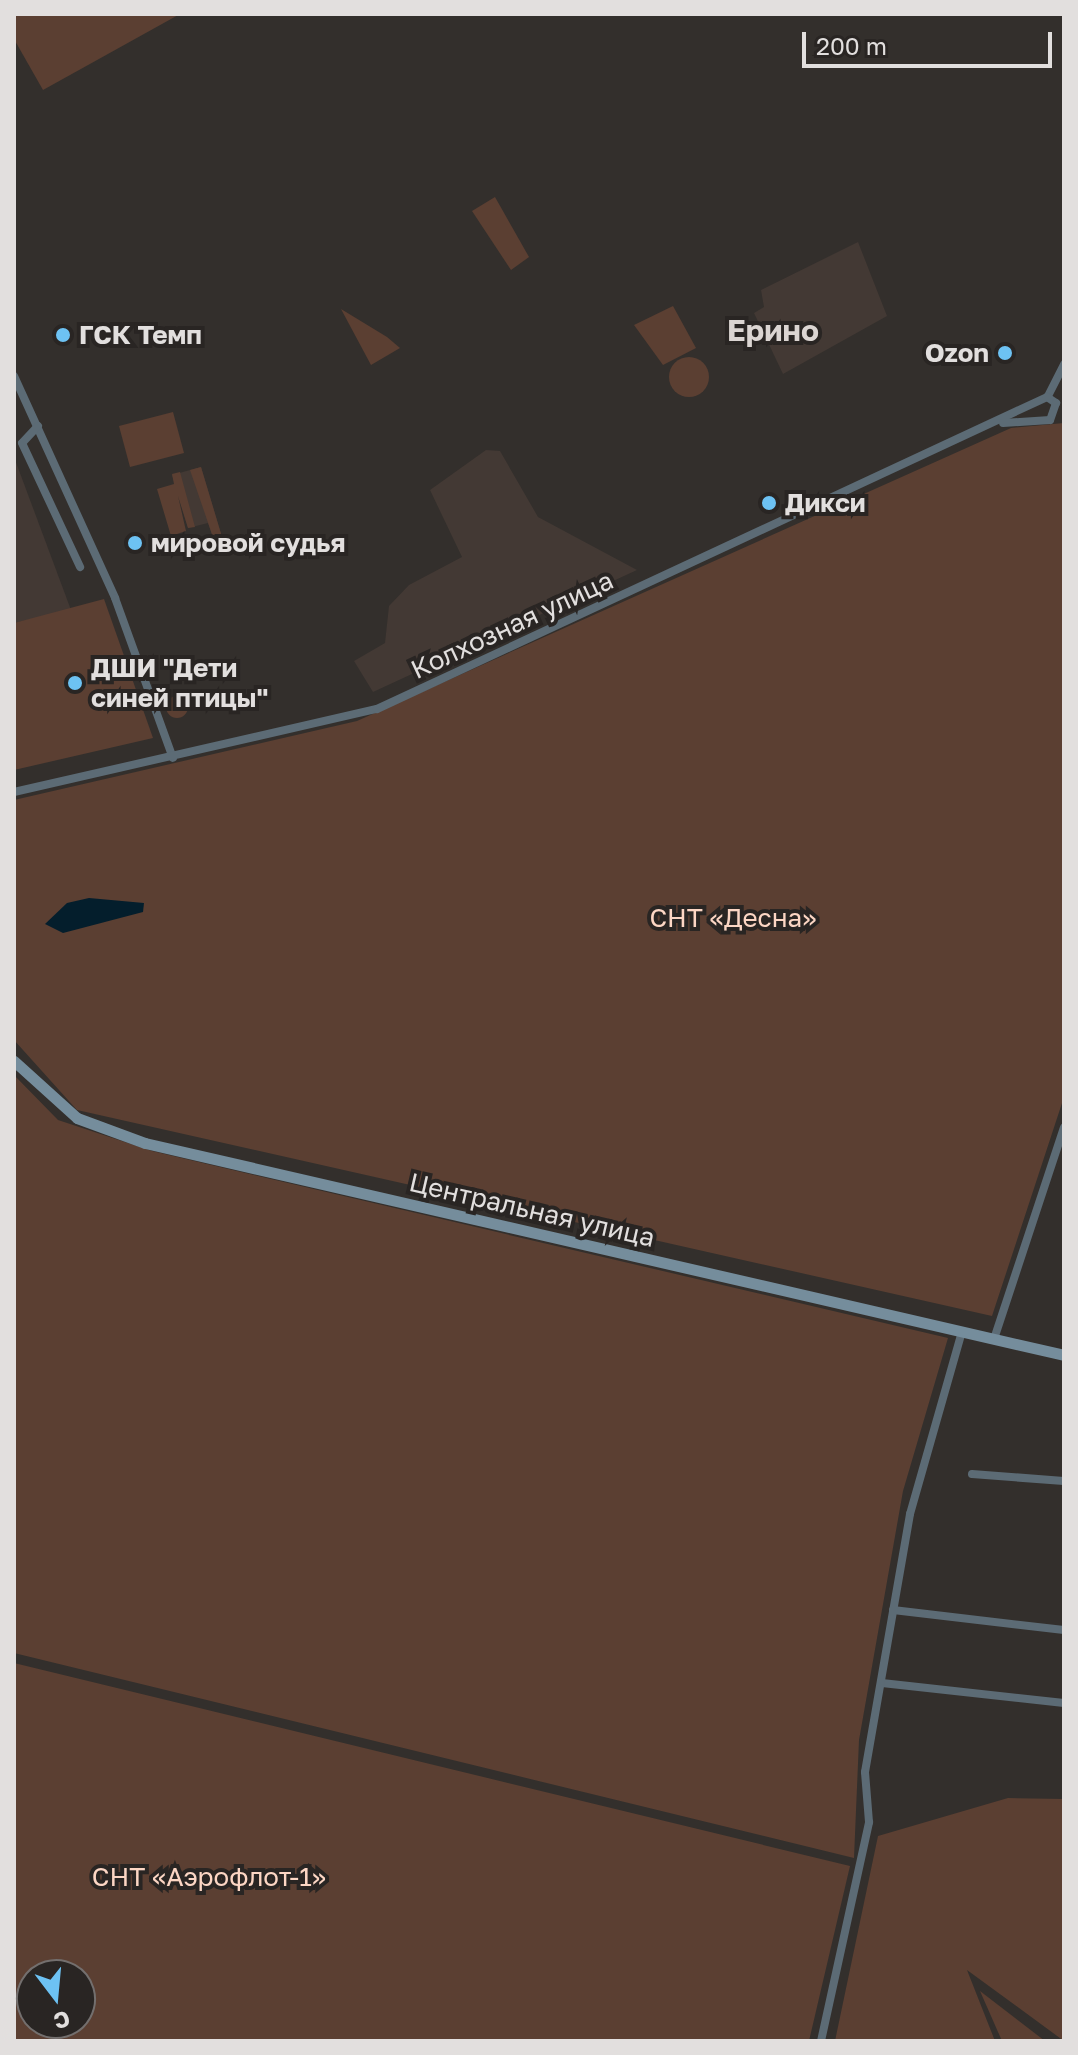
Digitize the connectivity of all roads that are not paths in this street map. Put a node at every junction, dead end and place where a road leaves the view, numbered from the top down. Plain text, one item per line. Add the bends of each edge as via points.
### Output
1 (1064, 364) edge
2 (14, 376) edge
3 (1048, 397) junction
4 (1003, 423) junction
5 (38, 426) junction
6 (80, 567) dead end
7 (173, 758) junction
8 (14, 792) edge
9 (14, 1061) edge
10 (1064, 1127) edge
11 (962, 1332) junction
12 (994, 1339) junction
13 (1064, 1355) edge
14 (972, 1474) dead end
15 (1064, 1481) edge
16 (893, 1610) junction
17 (1064, 1630) edge
18 (882, 1683) junction
19 (1064, 1703) edge
20 (821, 2041) edge

1 - 3 street
2 - 5 street
3 - 4 street, Колхозная улица
3 - 4 street, Колхозная улица via 1057,406 1050,420
4 - 7 street, Колхозная улица via 377,709
5 - 6 street via 22,443
5 - 7 street via 115,598
7 - 8 street, Колхозная улица
9 - 11 street, Центральная улица via 77,1118 145,1143
10 - 12 street
11 - 12 street, Центральная улица
11 - 16 street via 910,1514
12 - 13 street, Центральная улица
14 - 15 street
16 - 17 street
16 - 18 street
18 - 19 street
18 - 20 street via 865,1772 864,1847

